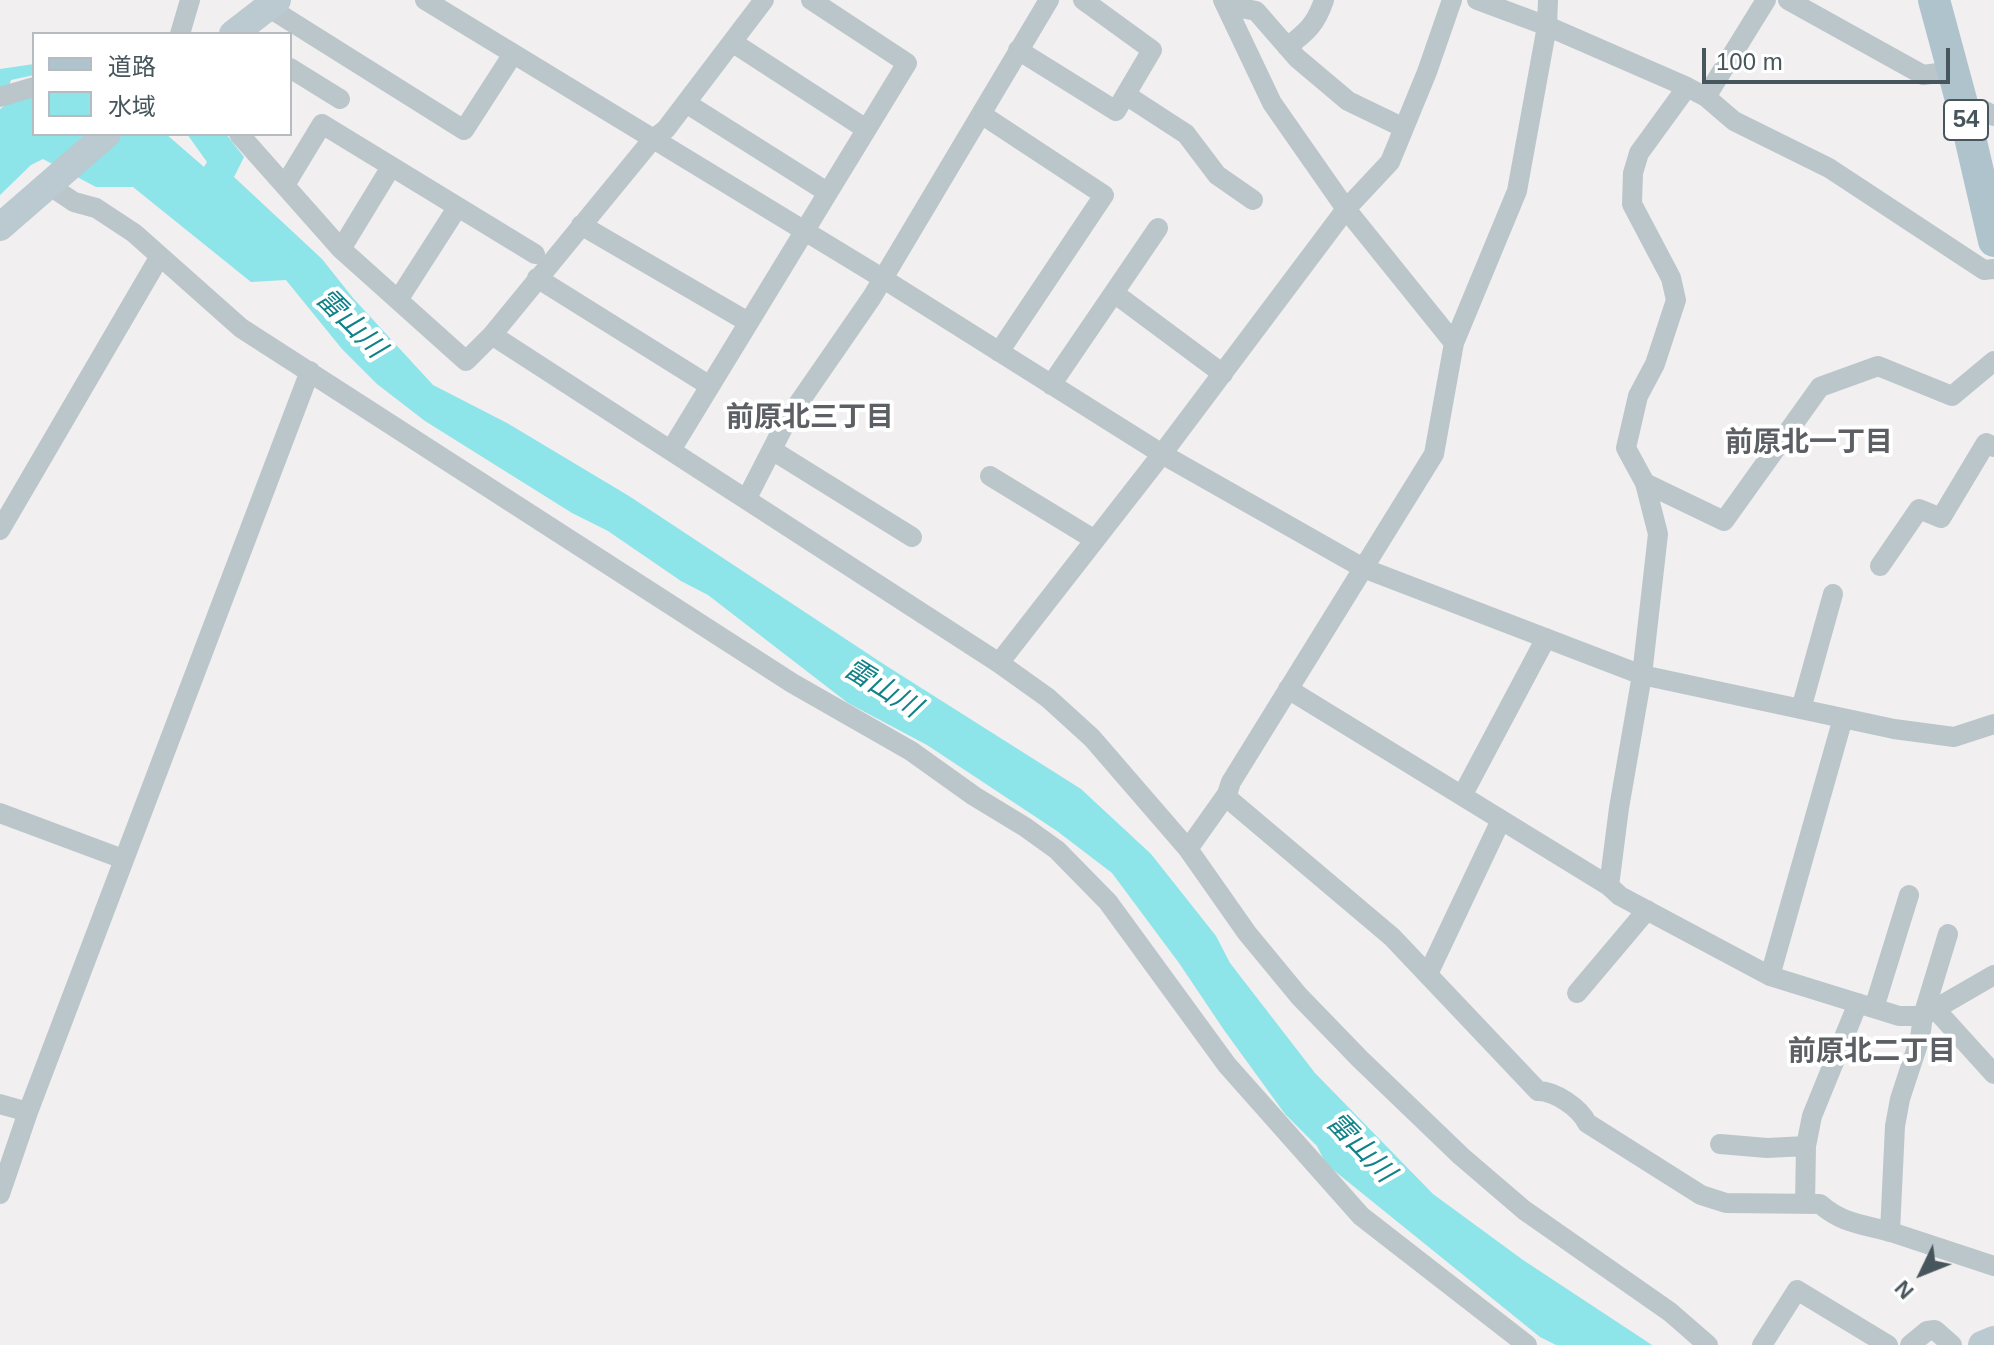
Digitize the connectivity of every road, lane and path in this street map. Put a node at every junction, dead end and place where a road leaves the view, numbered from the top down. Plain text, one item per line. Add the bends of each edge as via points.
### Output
1 (190, 0) edge
2 (425, 0) edge
3 (764, 0) edge
4 (811, 0) edge
5 (1049, 0) edge
6 (1083, 0) edge
7 (1324, 0) edge
8 (1452, 0) edge
9 (1477, 0) edge
10 (1548, 0) edge
11 (1766, 0) edge
12 (1788, 0) edge
13 (1934, 0) edge
14 (1224, 3) edge
15 (272, 4) edge
16 (1547, 26) junction
17 (181, 32) edge
18 (237, 32) edge
19 (732, 42) junction
20 (1287, 47) junction
21 (1018, 50) junction
22 (513, 54) junction
23 (292, 69) edge
24 (1953, 71) junction
25 (1687, 87) junction
26 (32, 88) edge
27 (1126, 95) junction
28 (0, 97) edge
29 (1706, 97) junction
30 (340, 99) dead end
31 (686, 103) junction
32 (981, 114) junction
33 (1979, 114) edge
34 (1404, 128) junction
35 (866, 129) junction
36 (105, 136) edge
37 (241, 136) edge
38 (652, 140) junction
39 (391, 167) junction
40 (47, 184) junction
41 (285, 185) junction
42 (827, 192) junction
43 (1253, 200) dead end
44 (457, 208) junction
45 (1346, 209) junction
46 (581, 225) junction
47 (0, 227) edge
48 (1158, 228) dead end
49 (804, 231) junction
50 (1994, 241) edge
51 (341, 249) junction
52 (535, 254) dead end
53 (160, 256) junction
54 (1994, 269) edge
55 (537, 278) junction
56 (882, 278) junction
57 (1114, 293) junction
58 (398, 300) junction
59 (748, 322) junction
60 (492, 335) junction
61 (1454, 343) junction
62 (999, 352) junction
63 (1994, 361) edge
64 (310, 371) junction
65 (1223, 374) junction
66 (1051, 385) junction
67 (710, 386) junction
68 (1994, 447) edge
69 (671, 450) junction
70 (772, 450) junction
71 (1162, 454) junction
72 (990, 476) dead end
73 (1645, 483) junction
74 (747, 498) junction
75 (0, 530) edge
76 (912, 537) dead end
77 (1095, 540) junction
78 (1880, 566) dead end
79 (1363, 568) junction
80 (1833, 594) dead end
81 (1546, 638) junction
82 (999, 663) junction
83 (1642, 675) junction
84 (1288, 689) junction
85 (1801, 709) junction
86 (1843, 718) junction
87 (1994, 724) edge
88 (1227, 794) junction
89 (1462, 796) junction
90 (0, 813) edge
91 (1501, 820) junction
92 (1188, 849) junction
93 (123, 859) junction
94 (1609, 886) junction
95 (1909, 895) dead end
96 (1647, 910) junction
97 (1948, 934) dead end
98 (1428, 974) junction
99 (1994, 975) edge
100 (1770, 976) junction
101 (1577, 993) dead end
102 (1866, 1006) junction
103 (1929, 1013) junction
104 (1994, 1074) edge
105 (0, 1104) edge
106 (28, 1112) junction
107 (1720, 1144) dead end
108 (1806, 1146) junction
109 (0, 1194) edge
110 (1805, 1204) junction
111 (1890, 1232) junction
112 (1994, 1266) edge
113 (1994, 1340) edge
114 (1527, 1345) edge
115 (1708, 1345) edge
116 (1762, 1345) edge
117 (1886, 1345) edge
118 (1910, 1345) edge
119 (1952, 1345) edge
120 (1982, 1345) edge

1 - 17 street
2 - 22 street
3 - 19 street
4 - 35 street via 907,63
5 - 21 street
6 - 27 street via 1152,50
7 - 20 street via 1306,33
8 - 34 street
9 - 16 street
10 - 16 street
11 - 29 street
12 - 24 street via 1923,75
13 - 24 main road, 54
14 - 20 street via 1256,11
14 - 45 street via 1272,103
15 - 18 main road
15 - 22 street via 464,130
16 - 25 street
16 - 61 street via 1517,191
19 - 31 street
19 - 35 street
20 - 34 street via 1348,101
21 - 27 street via 1116,111
21 - 32 street
22 - 38 street
23 - 30 street
24 - 33 main road, 54
25 - 29 street
25 - 73 street via 1639,153 1633,173 1632,204 1671,278 1676,300 1655,364 1638,396 1626,448
26 - 28 street
27 - 43 street via 1186,134 1217,175
29 - 54 street via 1734,121 1829,168 1984,270
31 - 38 street
31 - 42 street
32 - 56 street
32 - 62 street via 1104,195
33 - 50 main road, 54
34 - 45 street via 1390,162
35 - 42 street
36 - 40 main road
37 - 41 street
38 - 46 street
38 - 49 street
39 - 41 street via 322,124
39 - 44 street
39 - 51 street
40 - 47 main road
40 - 53 street via 74,202 96,208
41 - 51 street
42 - 49 street
44 - 52 street
44 - 58 street
45 - 61 street
45 - 65 street
46 - 55 street
46 - 59 street
48 - 57 street
49 - 56 street
49 - 59 street
51 - 58 street
53 - 64 street via 241,328
53 - 75 street
55 - 60 street
55 - 67 street
56 - 62 street
56 - 70 street
57 - 65 street
57 - 66 street
58 - 60 street via 466,361
59 - 67 street
60 - 69 street
61 - 79 street via 1434,454
62 - 66 street
63 - 73 street via 1952,396 1878,366 1820,387 1724,521
64 - 93 street
64 - 114 street via 792,683 911,751 1057,850 1108,902 1227,1065 1361,1216
65 - 71 street
66 - 71 street
67 - 69 street
68 - 78 street via 1986,443 1941,518 1919,509
69 - 74 street
70 - 74 street
70 - 76 street
71 - 77 street
71 - 79 street
72 - 77 street
73 - 83 street via 1658,534
74 - 82 street
77 - 82 street
79 - 81 street
79 - 84 street
80 - 85 street
81 - 83 street
81 - 89 street
82 - 92 street via 1092,738
83 - 85 street
83 - 94 street
84 - 88 street
84 - 89 street
85 - 86 street
86 - 87 street via 1954,737
86 - 100 street
88 - 92 street
88 - 98 street
89 - 91 street
90 - 93 street
91 - 94 street
91 - 98 street
92 - 115 street via 1299,996 1461,1156 1524,1210 1670,1312
93 - 106 street
94 - 96 street
95 - 102 street
96 - 100 street
96 - 101 street
97 - 103 street
98 - 110 street via 1538,1091 1581,1112 1587,1123 1701,1195 1726,1203
99 - 103 street
100 - 102 street
102 - 103 street via 1899,1016
102 - 108 street via 1812,1116
103 - 104 street
103 - 111 street via 1895,1126
105 - 106 street
106 - 109 street
107 - 108 street
108 - 110 street
110 - 111 street via 1820,1204 1835,1217
111 - 112 street
113 - 120 main road
116 - 117 street via 1797,1290
118 - 119 street via 1935,1330

